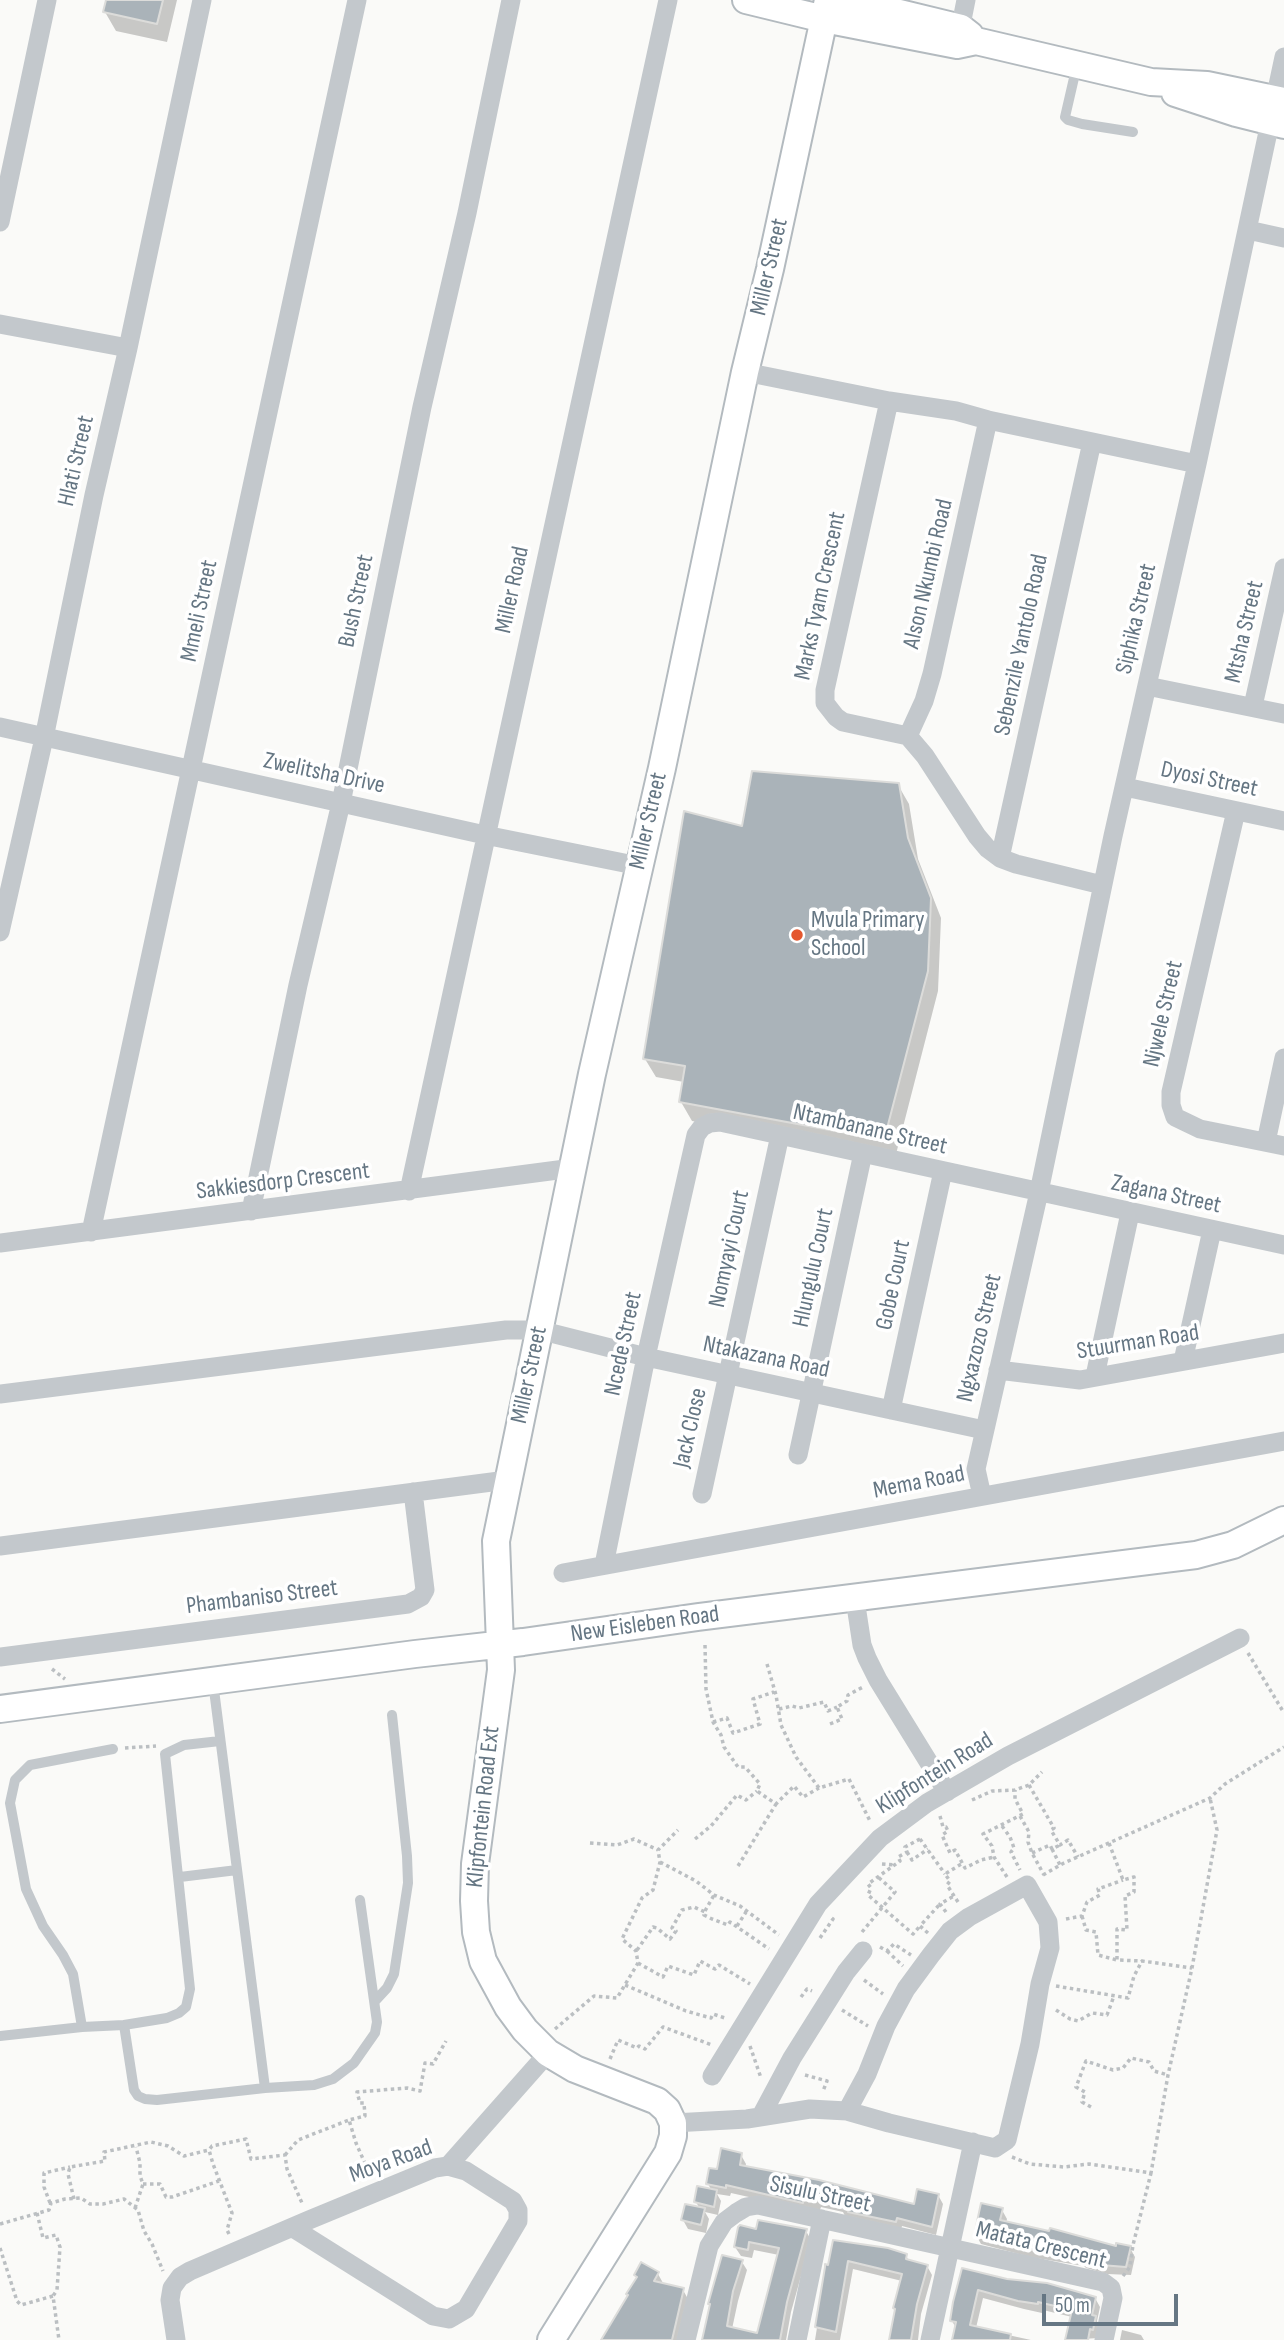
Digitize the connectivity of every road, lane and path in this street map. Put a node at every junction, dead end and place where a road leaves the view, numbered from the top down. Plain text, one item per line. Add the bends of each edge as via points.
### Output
1 (47, 0) edge
2 (202, 0) edge
3 (357, 0) edge
4 (511, 0) edge
5 (668, 0) edge
6 (746, 0) edge
7 (846, 0) edge
8 (966, 0) edge
9 (826, 10) edge
10 (965, 38) junction
11 (1284, 57) edge
12 (1077, 65) junction
13 (1278, 112) edge
14 (1133, 132) dead end
15 (0, 222) edge
16 (1248, 230) junction
17 (1284, 238) edge
18 (0, 324) edge
19 (128, 348) junction
20 (745, 372) junction
21 (889, 401) junction
22 (988, 420) junction
23 (1092, 442) junction
24 (1197, 464) junction
25 (1284, 568) edge
26 (1147, 686) junction
27 (1253, 706) junction
28 (1284, 714) edge
29 (0, 727) edge
30 (908, 736) junction
31 (44, 737) junction
32 (192, 770) junction
33 (1125, 787) junction
34 (341, 803) junction
35 (1236, 811) junction
36 (1284, 821) edge
37 (485, 835) junction
38 (1000, 858) junction
39 (639, 866) junction
40 (1102, 885) junction
41 (3, 902) edge
42 (0, 932) edge
43 (1284, 1058) edge
44 (696, 1135) joint
45 (780, 1135) junction
46 (1275, 1144) edge
47 (863, 1153) junction
48 (573, 1168) junction
49 (943, 1171) junction
50 (409, 1191) junction
51 (1039, 1192) junction
52 (251, 1211) junction
53 (1130, 1213) junction
54 (1212, 1230) junction
55 (91, 1232) junction
56 (0, 1243) edge
57 (1284, 1245) edge
58 (539, 1330) junction
59 (1284, 1343) edge
60 (646, 1357) junction
61 (1183, 1361) junction
62 (998, 1370) junction
63 (729, 1374) junction
64 (1095, 1376) junction
65 (812, 1393) junction
66 (0, 1394) edge
67 (891, 1410) junction
68 (985, 1430) junction
69 (1284, 1441) edge
70 (798, 1455) dead end
71 (507, 1480) junction
72 (413, 1492) junction
73 (702, 1493) dead end
74 (982, 1496) junction
75 (1284, 1520) edge
76 (0, 1546) edge
77 (604, 1565) junction
78 (563, 1573) dead end
79 (855, 1599) junction
80 (1240, 1638) joint
81 (501, 1644) junction
82 (705, 1645) dead end
83 (0, 1654) edge
84 (767, 1664) dead end
85 (878, 1680) junction
86 (213, 1682) junction
87 (774, 1692) junction
88 (837, 1707) junction
89 (0, 1709) edge
90 (779, 1709) junction
91 (1284, 1713) edge
92 (392, 1715) dead end
93 (713, 1722) junction
94 (830, 1724) dead end
95 (220, 1741) junction
96 (1284, 1747) edge
97 (113, 1749) joint
98 (167, 1751) junction
99 (1042, 1772) dead end
100 (1029, 1785) junction
101 (819, 1788) junction
102 (1015, 1790) junction
103 (757, 1791) junction
104 (941, 1795) junction
105 (1210, 1798) junction
106 (970, 1801) dead end
107 (776, 1804) junction
108 (1020, 1816) junction
109 (900, 1823) junction
110 (1002, 1825) junction
111 (678, 1830) dead end
112 (695, 1839) dead end
113 (880, 1839) junction
114 (920, 1839) junction
115 (590, 1843) dead end
116 (1109, 1843) junction
117 (1060, 1844) junction
118 (928, 1849) junction
119 (1052, 1849) junction
120 (658, 1850) junction
121 (907, 1852) junction
122 (1032, 1853) junction
123 (994, 1857) junction
124 (1078, 1857) junction
125 (660, 1862) junction
126 (963, 1863) junction
127 (1060, 1865) junction
128 (738, 1866) dead end
129 (237, 1870) junction
130 (945, 1874) junction
131 (1044, 1875) junction
132 (180, 1877) junction
133 (877, 1877) junction
134 (1124, 1880) junction
135 (1021, 1888) junction
136 (714, 1895) junction
137 (360, 1900) dead end
138 (882, 1907) junction
139 (705, 1912) junction
140 (746, 1912) junction
141 (975, 1913) junction
142 (1082, 1916) junction
143 (1048, 1922) junction
144 (737, 1926) junction
145 (920, 1926) dead end
146 (784, 1949) junction
147 (636, 1951) junction
148 (862, 1952) junction
149 (1117, 1961) junction
150 (1142, 1961) junction
151 (638, 1963) junction
152 (924, 1964) junction
153 (1192, 1968) junction
154 (1040, 1983) junction
155 (625, 1985) junction
156 (763, 1993) junction
157 (1114, 1996) junction
158 (901, 1997) junction
159 (375, 2001) junction
160 (1056, 2010) dead end
161 (124, 2025) junction
162 (82, 2027) junction
163 (740, 2030) junction
164 (0, 2036) edge
165 (446, 2041) dead end
166 (544, 2049) junction
167 (725, 2053) junction
168 (786, 2068) junction
169 (1168, 2075) junction
170 (712, 2077) dead end
171 (599, 2080) junction
172 (775, 2087) junction
173 (265, 2088) junction
174 (1091, 2106) dead end
175 (815, 2110) junction
176 (846, 2111) junction
177 (761, 2116) junction
178 (349, 2120) junction
179 (673, 2123) junction
180 (973, 2143) junction
181 (136, 2147) junction
182 (995, 2148) junction
183 (209, 2150) junction
184 (285, 2155) junction
185 (448, 2166) junction
186 (70, 2167) junction
187 (1151, 2173) junction
188 (219, 2181) junction
189 (143, 2184) junction
190 (374, 2193) junction
191 (74, 2199) junction
192 (51, 2203) junction
193 (135, 2208) junction
194 (37, 2213) junction
195 (822, 2219) junction
196 (0, 2224) edge
197 (301, 2224) junction
198 (0, 2248) edge
199 (949, 2249) junction
200 (235, 2253) junction
201 (172, 2288) junction
202 (1112, 2292) junction
203 (53, 2296) junction
204 (59, 2340) edge
205 (176, 2340) edge
206 (551, 2340) edge
207 (686, 2340) edge
208 (797, 2340) edge
209 (930, 2340) edge
210 (1104, 2340) edge

1 - 15 street
2 - 19 street, Hlati Street
3 - 32 street, Mmeli Street
4 - 34 street, Bush Street
5 - 37 street, Miller Road
6 - 9 street
7 - 10 street
8 - 10 street
9 - 10 street
9 - 20 street, Miller Street
10 - 12 street
11 - 13 street, Siphika Street
12 - 13 street via 1151,82 1202,102
12 - 14 lane via 1065,117
13 - 16 street, Siphika Street
16 - 17 street
16 - 24 street, Siphika Street
18 - 19 street
19 - 31 street, Hlati Street
20 - 21 street
20 - 39 street, Miller Street
21 - 22 street
21 - 30 street, Marks Tyam Crescent via 825,703 843,722
22 - 23 street
22 - 30 street, Alson Nkumbi Road via 932,674
23 - 24 street
23 - 38 street, Sebenzile Yantolo Road
24 - 26 street, Siphika Street
25 - 27 street, Mtsha Street
26 - 27 street
26 - 33 street, Siphika Street
27 - 28 street
29 - 31 street, Zwelitsha Drive
30 - 38 street via 977,836
31 - 32 street, Zwelitsha Drive
31 - 41 street, Hlati Street
32 - 34 street, Zwelitsha Drive
32 - 55 street, Mmeli Street
33 - 35 street, Dyosi Street
33 - 40 street, Siphika Street
34 - 37 street, Zwelitsha Drive
34 - 52 street, Bush Street
35 - 36 street, Dyosi Street
35 - 46 street, Njwele Street via 1171,1105 1175,1117 1200,1129
37 - 39 street, Zwelitsha Drive
37 - 50 street, Miller Road
38 - 40 street
39 - 48 street, Miller Street
40 - 51 street, Siphika Street
41 - 42 street, Hlati Street
43 - 46 street
44 - 45 street, Ntambanane Street via 702,1127 720,1122
44 - 60 street, Ncede Street
45 - 47 street, Ntambanane Street
45 - 63 street, Nomyayi Court
47 - 49 street, Ntambanane Street
47 - 65 street, Hlungulu Court
48 - 50 street, Sakkiesdorp Crescent
48 - 58 street, Miller Street
49 - 51 street, Ntambanane Street
49 - 67 street, Gobe Court
50 - 52 street, Sakkiesdorp Crescent
51 - 53 street, Zagana Street
51 - 62 street, Ngxazozo Street
52 - 55 street, Sakkiesdorp Crescent
53 - 54 street, Zagana Street
53 - 64 street
54 - 57 street, Zagana Street
54 - 61 street
55 - 56 street, Sakkiesdorp Crescent
58 - 60 street, Ntakazana Road
58 - 66 street via 506,1330
58 - 71 street, Miller Street
59 - 61 street, Stuurman Road
60 - 63 street, Ntakazana Road
60 - 77 street, Ncede Street
61 - 64 street, Stuurman Road
62 - 64 street, Stuurman Road via 1080,1380
62 - 68 street, Ngxazozo Street
63 - 65 street, Ntakazana Road
63 - 73 street, Jack Close
65 - 67 street, Ntakazana Road
65 - 70 street, Hlungulu Court
67 - 68 street, Ntakazana Road
68 - 74 street, Ngxazozo Street via 976,1469
69 - 74 street, Mema Road
71 - 72 street
71 - 81 street, Miller Street via 496,1541
72 - 76 street
72 - 83 street, Phambaniso Street via 425,1590 408,1604
74 - 77 street, Mema Road
75 - 79 street, New Eisleben Road via 1206,1553
77 - 78 street, Mema Road
79 - 81 street, New Eisleben Road
79 - 85 street via 862,1646
80 - 91 path
80 - 104 street, Klipfontein Road
81 - 86 street, New Eisleben Road
81 - 166 street, Klipfontein Road Ext via 475,1864 476,1932 494,1983 525,2031
82 - 93 path via 706,1689
84 - 87 path
85 - 88 path via 848,1695
85 - 104 street
86 - 89 street, New Eisleben Road
86 - 95 lane
87 - 90 path
87 - 93 path via 753,1699 760,1724 733,1733 727,1718
88 - 90 path via 828,1711 824,1702
88 - 94 path via 842,1719
90 - 101 path via 785,1737
92 - 159 lane via 408,1883 394,1973
93 - 103 path via 738,1767 745,1767 760,1784
95 - 98 lane
95 - 129 lane
96 - 105 path
97 - 98 path via 155,1745
97 - 162 lane via 30,1765 15,1780 10,1802 26,1889 73,1974
98 - 132 lane via 164,1762
99 - 100 path
100 - 102 path
100 - 117 path
101 - 107 path via 803,1797 794,1786
101 - 113 path via 849,1779
102 - 106 path via 992,1791
102 - 108 path
103 - 107 path
103 - 112 path via 746,1800 737,1795
104 - 109 street, Klipfontein Road
104 - 126 path via 943,1828 948,1831 943,1835 950,1853 956,1850
105 - 116 path
105 - 153 path via 1217,1830
107 - 128 path
108 - 110 path
108 - 122 path via 1029,1832
109 - 113 street, Klipfontein Road
109 - 114 path
110 - 123 path via 983,1834
110 - 135 path via 1014,1848 1011,1852
111 - 120 path
113 - 146 street, Klipfontein Road via 818,1904
114 - 118 path
114 - 121 path via 905,1847
115 - 120 path via 618,1845 634,1839
116 - 124 path
116 - 134 path
117 - 119 path
117 - 124 path via 1069,1840
118 - 121 path via 912,1860
118 - 130 path
119 - 122 path via 1050,1845
119 - 127 path
120 - 125 path
121 - 133 path
122 - 131 path
123 - 126 path via 965,1868
123 - 135 path
124 - 127 path
125 - 136 path
125 - 147 path via 653,1890 642,1898 622,1939
126 - 130 path
127 - 131 path
129 - 132 lane
129 - 173 lane
130 - 141 path via 960,1905 968,1902
131 - 135 path
132 - 161 lane via 189,2001 180,2013 167,2018
133 - 138 path via 895,1892
133 - 138 path via 868,1884 872,1888 868,1895
134 - 142 path via 1098,1889 1100,1895 1087,1902
134 - 149 path via 1134,1878 1134,1892 1125,1896 1127,1930 1117,1930
135 - 141 street
135 - 143 street
136 - 139 path
136 - 140 path
137 - 159 lane
138 - 145 path via 913,1934
138 - 148 path via 862,1933
139 - 144 path via 712,1919
139 - 147 path via 694,1907 682,1910 670,1939 653,1927
140 - 144 path
140 - 146 path via 783,1938
141 - 152 street via 950,1931
142 - 143 path
142 - 149 path via 1086,1930 1096,1932 1098,1955
143 - 154 street via 1050,1948
144 - 146 path via 774,1951
146 - 156 street, Klipfontein Road
147 - 151 path
148 - 152 path via 887,1951 894,1944
148 - 158 path via 859,1975 878,1992
148 - 168 street
149 - 150 path
150 - 153 path
150 - 157 path via 1129,1998
151 - 155 path
151 - 156 path via 663,1977 668,1966 694,1975 700,1961 715,1969 719,1965
152 - 158 street
153 - 169 path
154 - 157 path
154 - 182 street via 1007,2140
155 - 163 path via 686,2011 733,2021
155 - 166 path via 617,1998 594,1996
156 - 163 street, Klipfontein Road
157 - 160 path via 1107,2015 1092,2013 1078,2021
158 - 176 street
159 - 173 lane via 375,2033 345,2071 314,2085
161 - 162 lane
161 - 173 lane via 138,2096 157,2100
162 - 164 lane
163 - 167 street, Klipfontein Road
163 - 172 path via 761,2078
165 - 178 path via 432,2064 425,2063 419,2091 357,2092 365,2116
166 - 171 street, Klipfontein Road Ext
166 - 185 street
167 - 170 street, Klipfontein Road
167 - 171 path via 663,2027 645,2049 618,2040
168 - 172 street
168 - 175 path via 827,2081
169 - 174 path via 1154,2071 1149,2062 1131,2058 1124,2068 1113,2070 1086,2061 1076,2087 1085,2092 1082,2102
169 - 187 path
171 - 179 street, Klipfontein Road Ext via 657,2101
172 - 177 street
175 - 176 street
175 - 177 street
176 - 180 street
177 - 179 street
178 - 184 path via 298,2140
178 - 190 path
179 - 206 street via 668,2153
180 - 182 street
180 - 199 street
181 - 183 path via 157,2143 184,2156
181 - 186 path via 104,2152 105,2161
181 - 189 path
182 - 187 path via 1030,2164 1089,2164
183 - 184 path via 246,2139 251,2159
183 - 188 path
184 - 197 path
185 - 190 street, Moya Road
185 - 197 street, Moya Road via 466,2171 513,2201 519,2210 518,2221 466,2309 449,2319 433,2316
186 - 191 path
186 - 192 path via 44,2174
187 - 202 path via 1130,2267
188 - 189 path via 172,2197 166,2197 160,2184
188 - 200 path via 233,2213 227,2230
189 - 193 path
190 - 197 street, Moya Road
191 - 192 path
191 - 193 path via 103,2204 124,2199
192 - 194 path via 49,2210
193 - 201 path
194 - 196 path
194 - 203 path via 43,2238 55,2235 60,2247
195 - 199 street, Sisulu Street
195 - 207 street, Sisulu Street via 758,2205 746,2207 724,2222 709,2246
195 - 208 street
197 - 200 street, Moya Road
198 - 203 path via 16,2301 21,2305
199 - 202 street, Matata Crescent via 1103,2282
199 - 209 street
200 - 201 street, Moya Road via 190,2271
201 - 205 street
202 - 210 street, Matata Crescent
203 - 204 path

